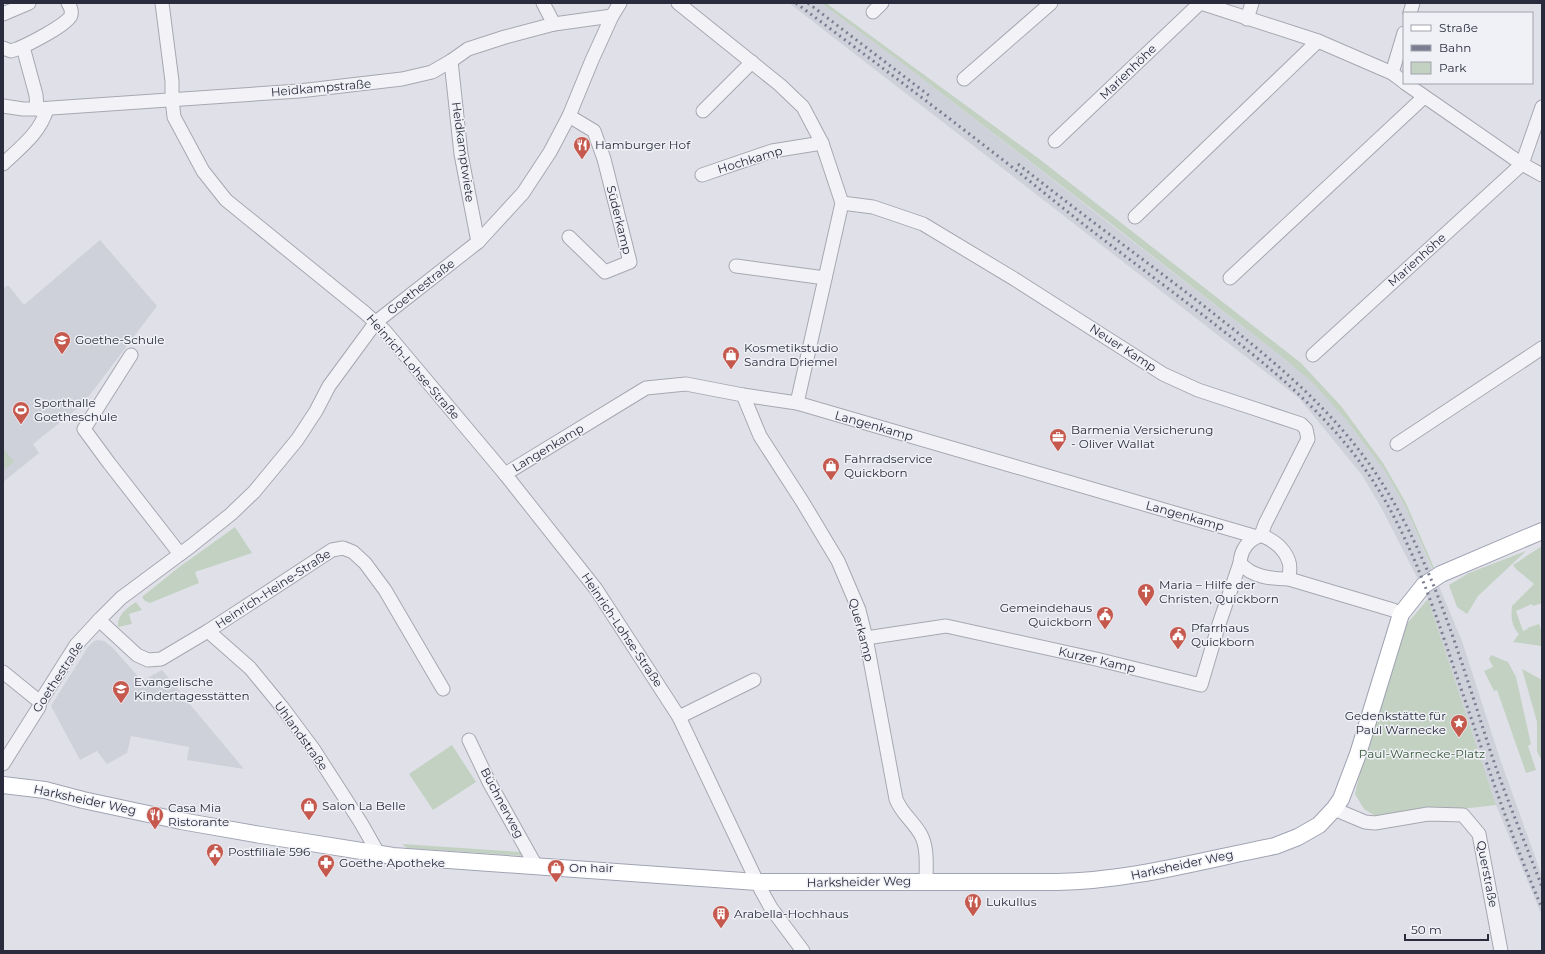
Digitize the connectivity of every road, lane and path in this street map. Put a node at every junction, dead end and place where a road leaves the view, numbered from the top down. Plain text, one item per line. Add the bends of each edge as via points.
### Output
1 (29, 3) edge
2 (68, 3) edge
3 (162, 3) edge
4 (543, 3) edge
5 (620, 3) edge
6 (678, 3) edge
7 (1051, 3) edge
8 (1200, 3) edge
9 (1252, 3) edge
10 (3, 14) edge
11 (612, 16) junction
12 (1247, 19) junction
13 (554, 24) junction
14 (1403, 36) edge
15 (1318, 41) junction
16 (23, 47) junction
17 (3, 48) edge
18 (451, 61) junction
19 (752, 62) junction
20 (1392, 73) junction
21 (964, 79) dead end
22 (1403, 82) edge
23 (1405, 84) edge
24 (1424, 97) junction
25 (172, 99) junction
26 (3, 106) edge
27 (1542, 107) edge
28 (42, 109) junction
29 (703, 111) dead end
30 (569, 116) junction
31 (1055, 141) dead end
32 (822, 143) junction
33 (3, 164) edge
34 (1522, 164) junction
35 (702, 175) dead end
36 (1542, 175) edge
37 (842, 203) junction
38 (1135, 217) dead end
39 (569, 237) dead end
40 (478, 242) junction
41 (736, 266) dead end
42 (825, 278) junction
43 (1230, 278) dead end
44 (376, 322) junction
45 (1542, 348) edge
46 (131, 355) dead end
47 (1313, 355) dead end
48 (743, 395) junction
49 (797, 403) junction
50 (1397, 444) dead end
51 (505, 474) junction
52 (1542, 532) edge
53 (1259, 536) junction
54 (180, 554) junction
55 (1240, 563) junction
56 (1289, 579) junction
57 (1401, 614) junction
58 (99, 620) junction
59 (208, 631) junction
60 (866, 638) junction
61 (3, 672) edge
62 (754, 680) dead end
63 (443, 689) dead end
64 (40, 702) junction
65 (679, 717) junction
66 (469, 740) dead end
67 (3, 764) edge
68 (3, 785) edge
69 (1334, 809) junction
70 (378, 853) junction
71 (536, 866) junction
72 (758, 882) junction
73 (926, 882) junction
74 (803, 951) edge
75 (1501, 951) edge

1 - 10 street
2 - 16 street via 71,15 65,23
3 - 25 street, Heinrich-Lohse-Straße
4 - 13 street
5 - 11 street
6 - 19 street
7 - 21 street
8 - 12 street, Marienhöhe
8 - 31 street, Marienhöhe
9 - 12 street
11 - 13 street, Heidkampstraße
11 - 30 street, Goethestraße
12 - 15 street, Marienhöhe
13 - 18 street, Heidkampstraße via 468,49
14 - 20 street
15 - 20 street, Marienhöhe
15 - 38 street
16 - 17 street via 11,51
16 - 28 street
18 - 25 street, Heidkampstraße via 432,72 402,79 299,91
18 - 40 street, Heidkamptwiete via 461,154
19 - 29 street
19 - 32 street via 803,107
20 - 22 street, Marienhöhe
23 - 24 street, Marienhöhe
24 - 34 street, Marienhöhe
24 - 43 street
25 - 28 street, Heidkampstraße
25 - 44 street, Heinrich-Lohse-Straße via 174,117 203,171 226,200
26 - 28 street, Heidkampstraße
27 - 34 street, Marienhöhe
28 - 33 street via 42,124
30 - 39 street, Süderkamp via 594,131 604,159 630,262 605,272
30 - 40 street, Goethestraße via 524,193
32 - 35 street, Hochkamp via 772,151
32 - 37 street
34 - 36 street, Marienhöhe
34 - 47 street, Marienhöhe
37 - 42 street
37 - 53 street, Neuer Kamp via 873,206 923,224 1163,374 1198,390 1301,424 1306,429 1308,439
40 - 44 street, Goethestraße
41 - 42 street
42 - 49 street
44 - 51 street, Heinrich-Lohse-Straße
44 - 54 street, Goethestraße via 329,386 297,440 254,492 231,514
45 - 50 street
46 - 54 street via 84,429
48 - 49 street, Langenkamp
48 - 51 street, Langenkamp via 686,384 646,388
48 - 60 street, Querkamp via 760,436 838,561 858,610
49 - 53 street, Langenkamp
51 - 65 street, Heinrich-Lohse-Straße via 596,589
52 - 57 main road, Harksheider Weg via 1441,574 1424,585
53 - 55 street via 1245,545
53 - 56 street, Langenkamp via 1271,540 1283,551 1290,563
54 - 58 street, Goethestraße via 121,598
55 - 56 street via 1246,569 1262,576
55 - 60 street, Kurzer Kamp via 1202,685 946,626
56 - 57 street
57 - 69 main road, Harksheider Weg via 1358,754 1341,799
58 - 59 street, Heinrich-Heine-Straße via 137,655 148,660 161,658
58 - 64 street, Goethestraße via 76,645
59 - 63 street, Heinrich-Heine-Straße via 332,550 342,548 353,552 365,563 385,590
59 - 70 street, Uhlandstraße via 250,668 282,707 314,750
60 - 73 street, Querkamp via 896,799 925,845
61 - 64 street
62 - 65 street
64 - 67 street, Goethestraße
65 - 72 street, Heinrich-Lohse-Straße
66 - 71 street, Büchnerweg
68 - 70 main road, Harksheider Weg via 45,790 181,821
69 - 73 main road, Harksheider Weg via 1319,825 1275,846 1130,876 1081,882
69 - 75 street, Querstraße via 1365,822 1375,823 1428,814 1463,815 1479,834
70 - 71 main road, Harksheider Weg
71 - 72 main road, Harksheider Weg
72 - 73 main road, Harksheider Weg
72 - 74 street, Heinrich-Lohse-Straße via 771,908

